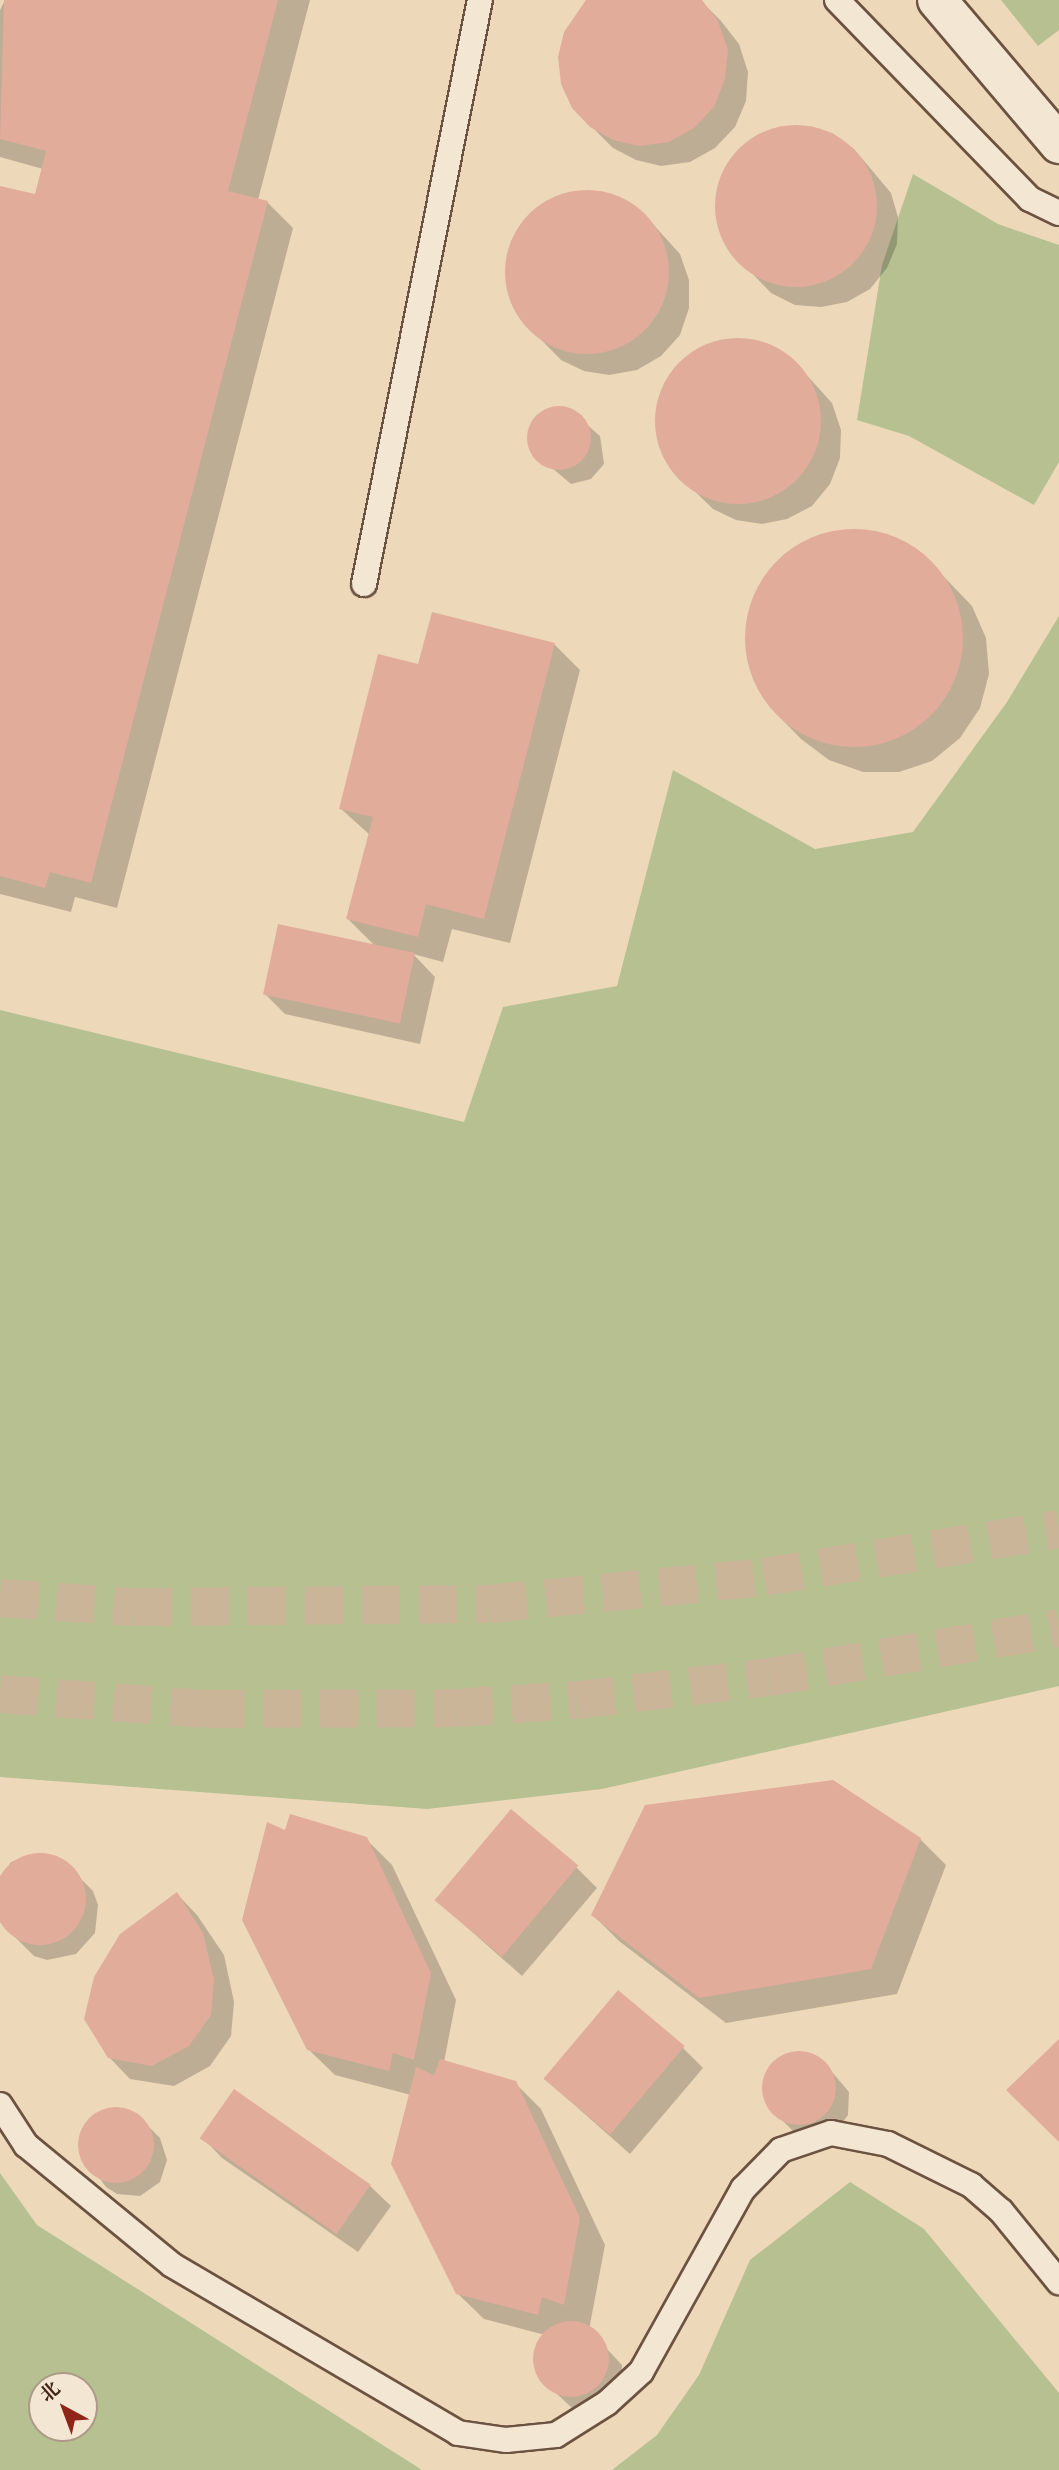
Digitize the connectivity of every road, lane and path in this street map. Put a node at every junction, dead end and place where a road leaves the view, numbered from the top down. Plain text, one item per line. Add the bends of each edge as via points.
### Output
1 (480, 0) edge
2 (837, 0) edge
3 (937, 0) edge
4 (1059, 144) edge
5 (1059, 213) edge
6 (364, 584) dead end
7 (0, 2105) edge
8 (1059, 2282) edge

1 - 6 lane
2 - 5 lane via 1030,199
3 - 4 street
7 - 8 lane via 26,2145 172,2265 458,2432 506,2440 556,2435 607,2403 641,2372 743,2189 781,2150 831,2133 888,2144 971,2185 1001,2211

